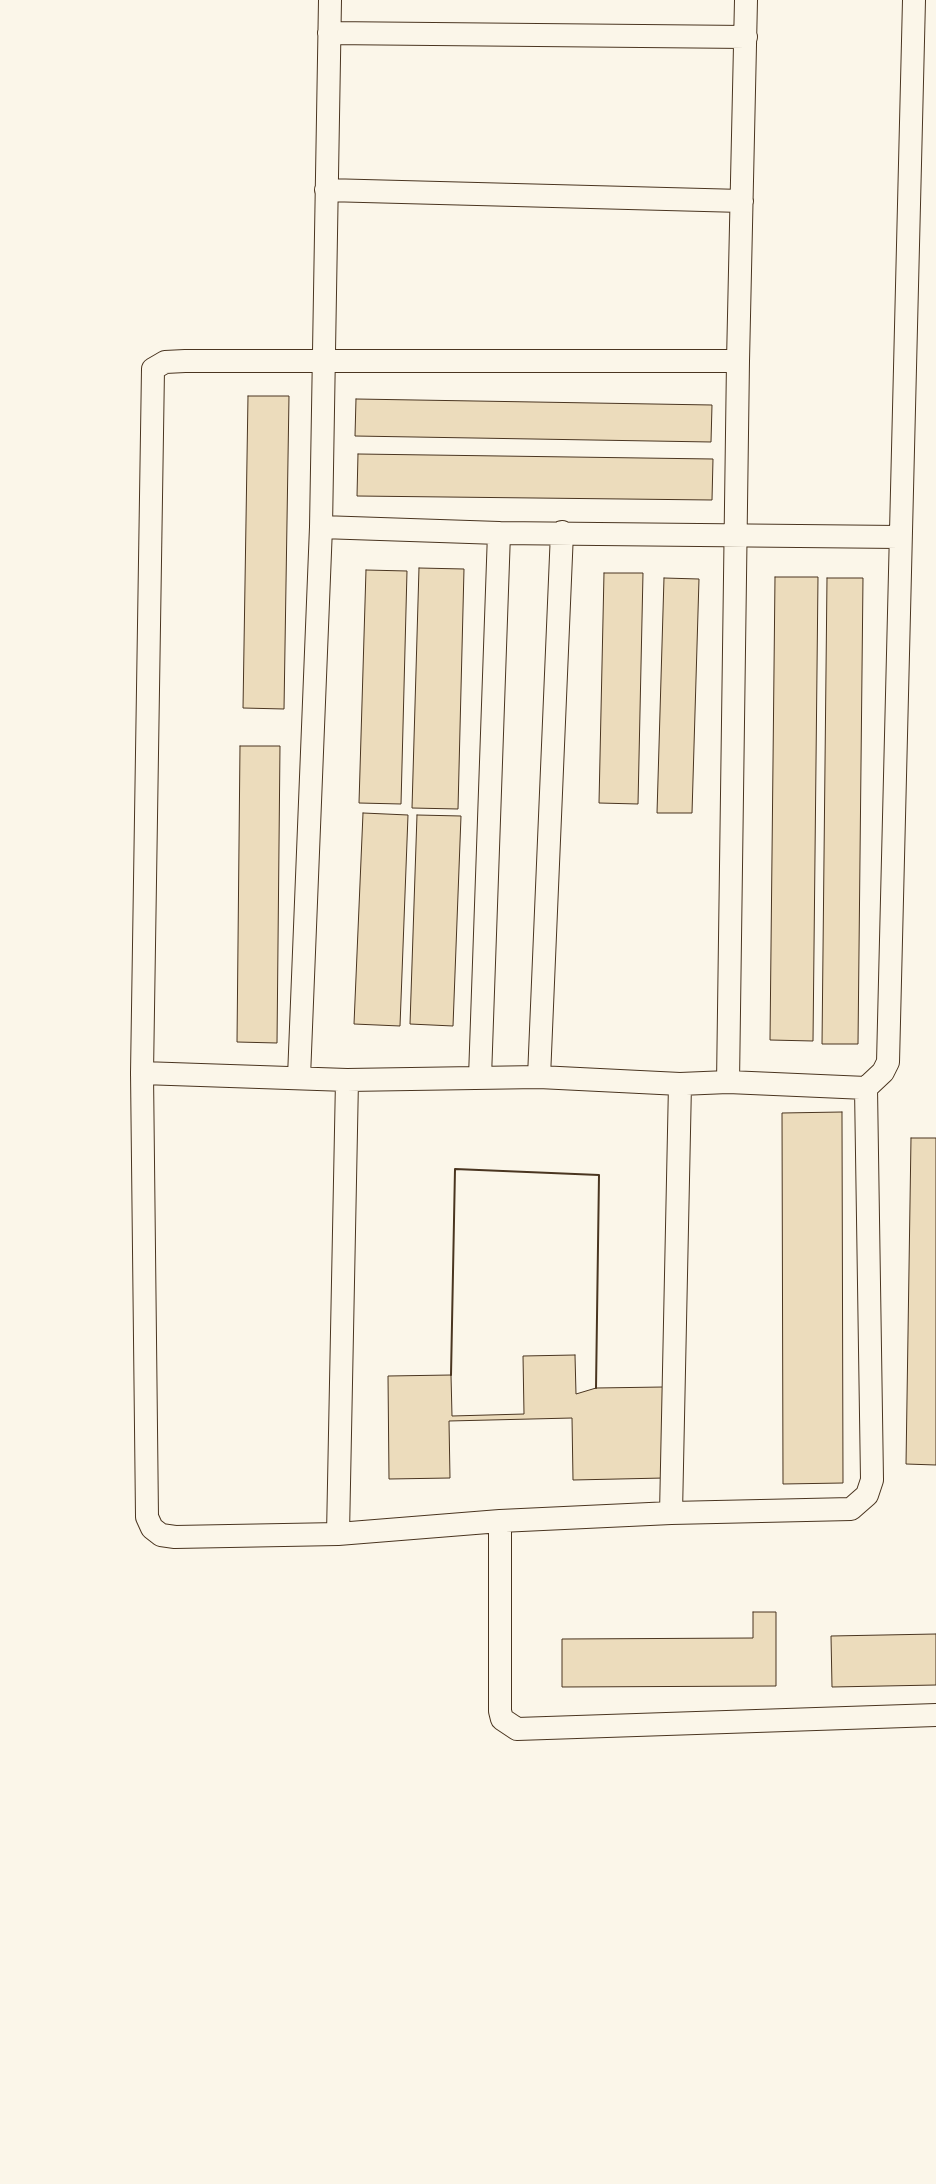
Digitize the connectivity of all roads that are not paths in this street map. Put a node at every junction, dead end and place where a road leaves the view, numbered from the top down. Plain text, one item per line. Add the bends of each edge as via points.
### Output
1 (330, 0) edge
2 (746, 0) edge
3 (914, 0) edge
4 (329, 32) junction
5 (746, 38) junction
6 (326, 190) junction
7 (742, 201) junction
8 (325, 361) junction
9 (738, 361) junction
10 (321, 527) junction
11 (562, 532) junction
12 (499, 533) junction
13 (737, 535) junction
14 (899, 537) junction
15 (142, 1073) junction
16 (298, 1077) junction
17 (480, 1077) junction
18 (539, 1077) junction
19 (348, 1080) junction
20 (728, 1082) junction
21 (680, 1084) junction
22 (866, 1088) junction
23 (671, 1513) junction
24 (500, 1521) junction
25 (338, 1534) junction
26 (936, 1715) edge

1 - 4 street
2 - 5 street
3 - 14 street
4 - 5 street
4 - 6 street
5 - 7 street
6 - 7 street
6 - 8 street
7 - 9 street
8 - 9 street
8 - 10 street
8 - 15 street via 165,362 156,366 151,375
9 - 13 street
10 - 12 street
10 - 16 street
11 - 12 street
11 - 13 street
11 - 18 street
12 - 17 street
13 - 14 street
13 - 20 street
14 - 22 street via 888,1062 883,1072
15 - 16 street
15 - 25 street via 147,1517 152,1528 161,1535 175,1537
16 - 19 street
17 - 18 street
17 - 19 street
18 - 21 street
19 - 25 street
20 - 21 street
20 - 22 street
21 - 23 street
22 - 23 street via 872,1480 866,1495 851,1509
23 - 24 street
24 - 25 street
24 - 26 street via 500,1711 502,1719 518,1729

